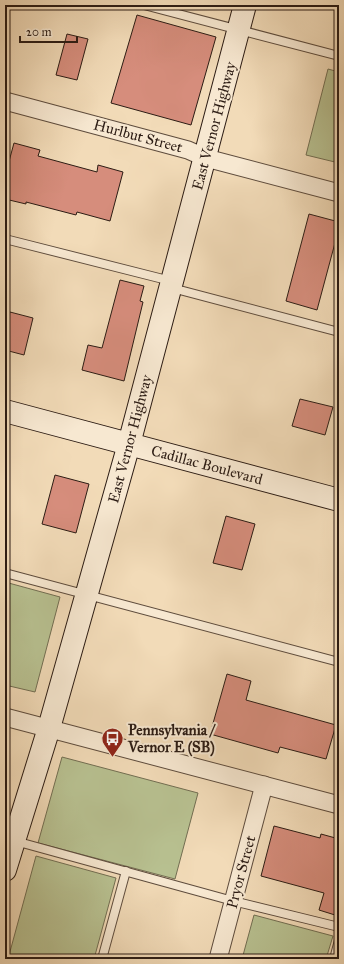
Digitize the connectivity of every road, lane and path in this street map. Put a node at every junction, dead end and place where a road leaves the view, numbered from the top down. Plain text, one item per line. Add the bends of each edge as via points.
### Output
1 (144, 5) edge
2 (245, 5) edge
3 (239, 30) junction
4 (339, 56) edge
5 (5, 100) edge
6 (206, 158) junction
7 (339, 193) edge
8 (5, 239) edge
9 (172, 285) junction
10 (339, 332) edge
11 (5, 411) edge
12 (129, 444) junction
13 (339, 500) edge
14 (5, 572) edge
15 (87, 594) junction
16 (339, 662) edge
17 (5, 716) edge
18 (49, 728) junction
19 (264, 785) junction
20 (339, 805) edge
21 (9, 840) edge
22 (5, 870) edge
23 (126, 871) junction
24 (233, 901) junction
25 (339, 927) edge
26 (339, 940) edge
27 (102, 959) edge
28 (218, 959) edge
29 (334, 959) edge

1 - 3 lane
2 - 3 street, East Vernor Highway
3 - 4 lane
3 - 6 street, East Vernor Highway
5 - 6 street, Hurlbut Street via 188,150
6 - 7 street, Hurlbut Street
6 - 9 street, East Vernor Highway
8 - 9 lane
9 - 10 lane
9 - 12 street, East Vernor Highway
11 - 12 street, Cadillac Boulevard
12 - 13 street, Cadillac Boulevard
12 - 15 street, East Vernor Highway
14 - 15 lane
15 - 16 lane
15 - 18 street, East Vernor Highway
17 - 18 street
18 - 19 street
18 - 21 street, East Vernor Highway
19 - 20 street
19 - 24 street, Pryor Street
21 - 22 street, East Vernor Highway
21 - 23 lane
23 - 24 lane
23 - 27 lane
24 - 25 lane
24 - 28 street, Pryor Street
26 - 29 lane

